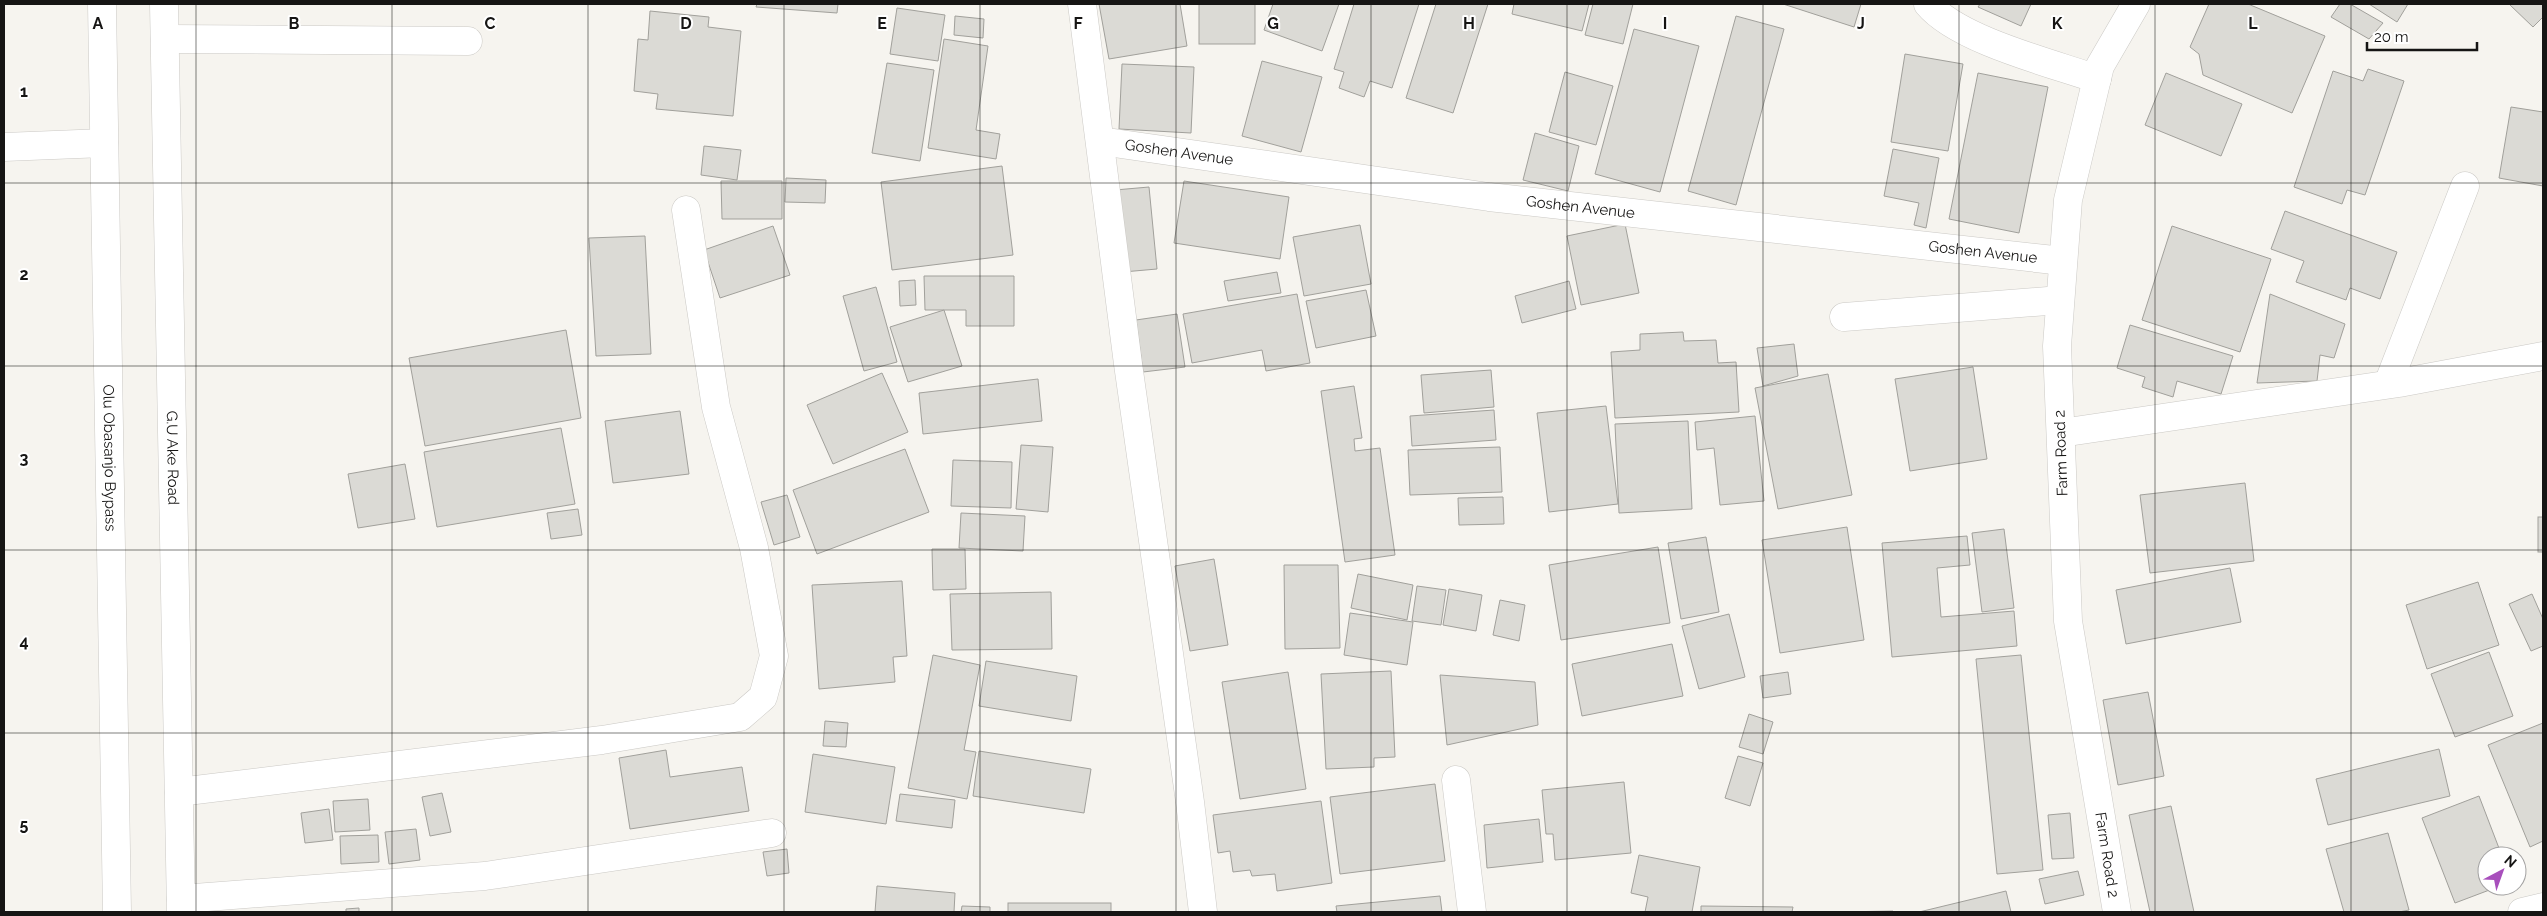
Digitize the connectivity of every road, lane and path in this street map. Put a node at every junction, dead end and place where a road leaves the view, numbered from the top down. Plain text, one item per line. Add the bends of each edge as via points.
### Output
1 (102, 4) edge
2 (164, 4) edge
3 (1082, 4) edge
4 (1928, 4) edge
5 (2136, 4) edge
6 (165, 39) junction
7 (468, 41) dead end
8 (2097, 79) junction
9 (1100, 142) junction
10 (104, 143) junction
11 (4, 147) edge
12 (2465, 186) dead end
13 (686, 210) dead end
14 (2064, 261) junction
15 (2060, 300) junction
16 (1844, 317) dead end
17 (2543, 356) edge
18 (2388, 384) junction
19 (2060, 433) junction
20 (1456, 780) dead end
21 (179, 792) junction
22 (772, 833) dead end
23 (181, 906) edge
24 (2543, 907) edge
25 (118, 912) edge
26 (1203, 912) edge
27 (1472, 912) edge
28 (2117, 912) edge
29 (2522, 912) edge

1 - 10 street, Olu Obasanjo Bypass
2 - 6 street, G.U Ake Road
3 - 9 street
4 - 8 street via 1970,35
5 - 8 street, Farm Road 2 via 2100,66
6 - 7 street
6 - 21 street, G.U Ake Road
8 - 14 street, Farm Road 2 via 2068,200
9 - 14 street, Goshen Avenue via 1489,197
9 - 26 street
10 - 11 street
10 - 25 street, Olu Obasanjo Bypass
12 - 18 street
13 - 21 street via 716,407 754,548 774,656 763,697 740,717 602,740
14 - 15 street, Farm Road 2
15 - 16 street
15 - 19 street, Farm Road 2 via 2057,346
17 - 18 street
18 - 19 street
19 - 28 street, Farm Road 2 via 2068,621
20 - 27 street
21 - 23 street, G.U Ake Road
22 - 23 street via 485,876
24 - 29 street

